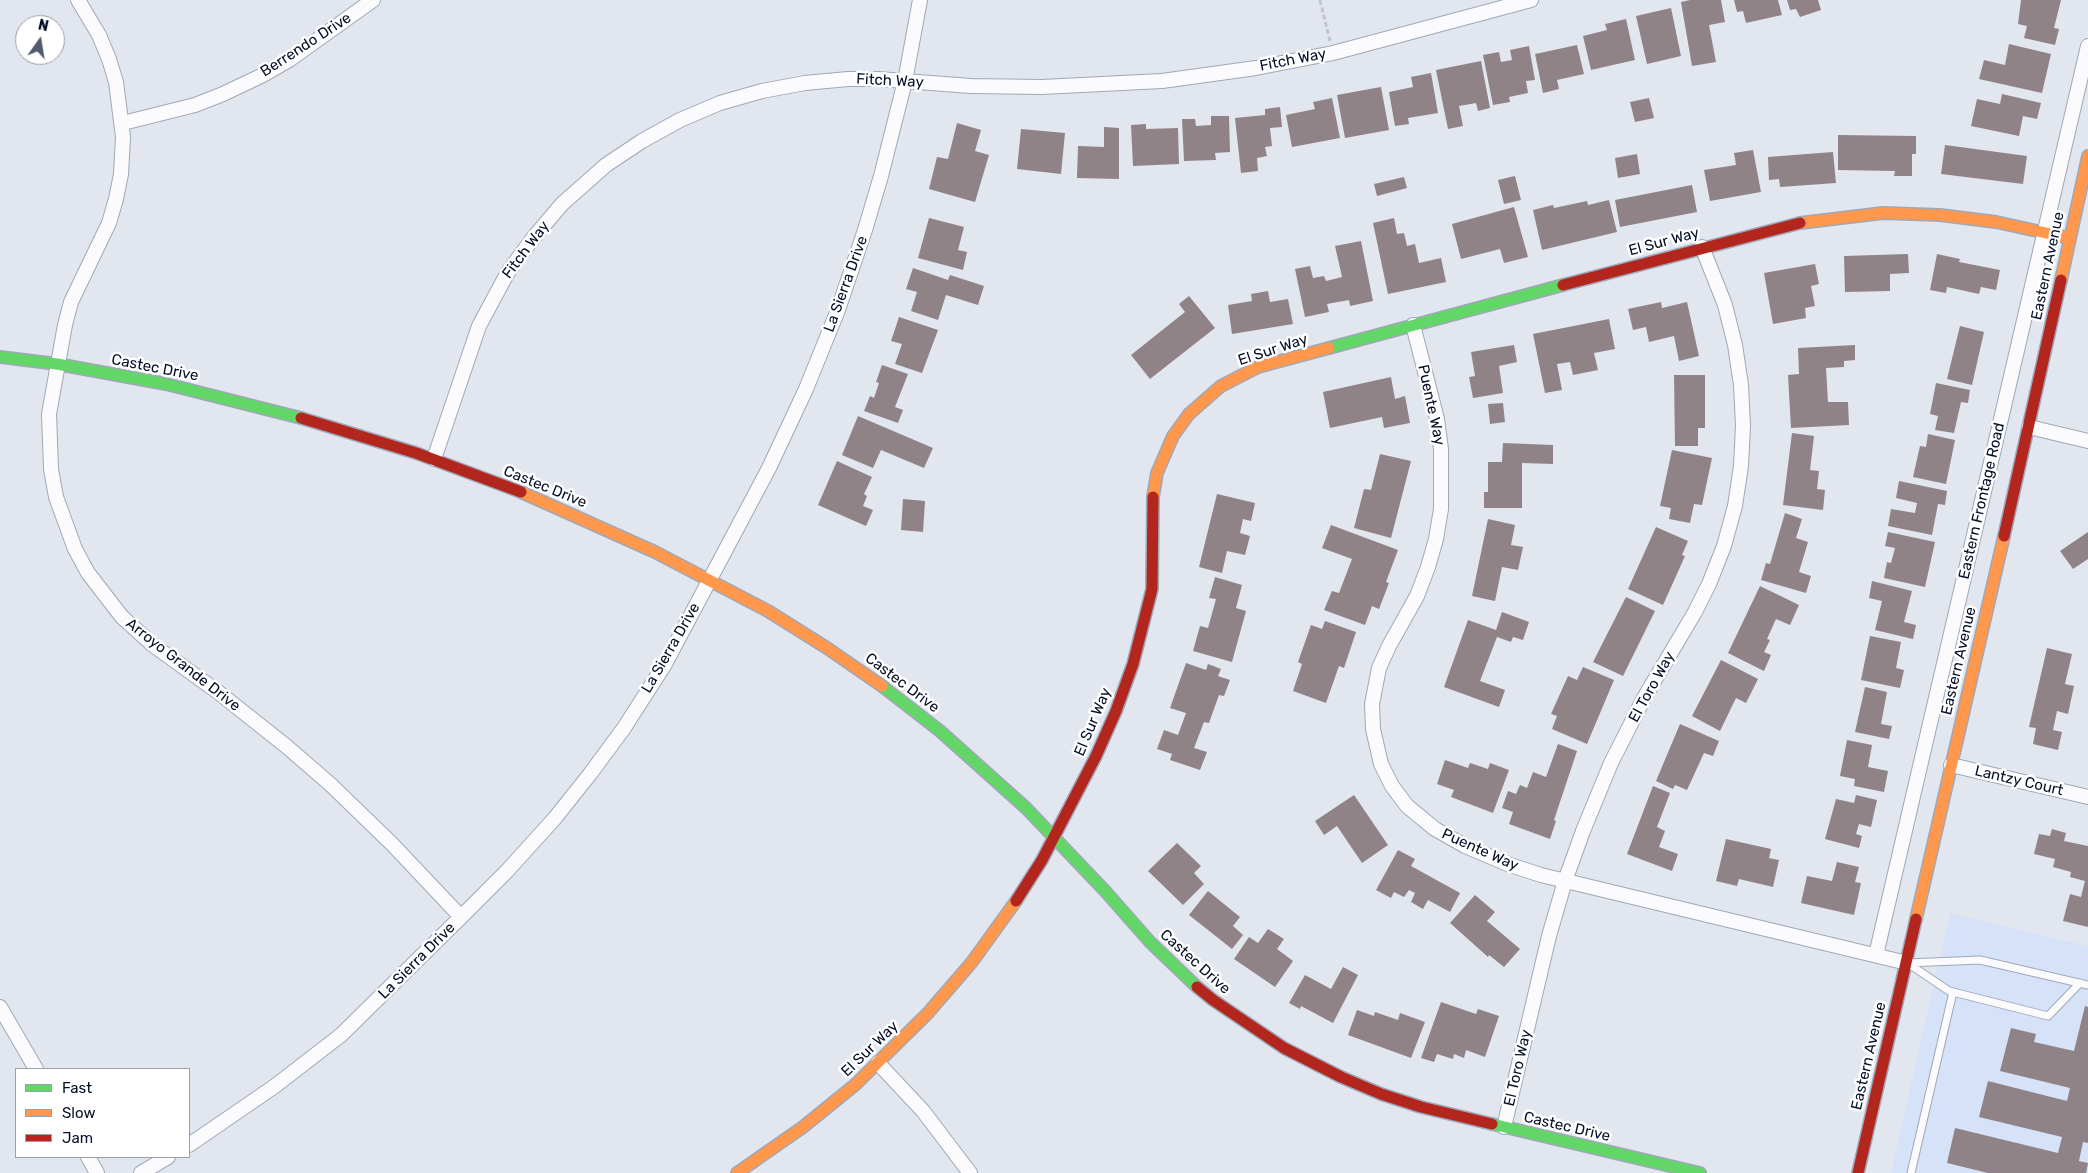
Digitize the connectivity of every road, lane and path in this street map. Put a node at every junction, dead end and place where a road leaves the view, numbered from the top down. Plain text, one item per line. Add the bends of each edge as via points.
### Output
1 (78, 0) edge
2 (373, 0) edge
3 (920, 0) edge
4 (1320, 0) edge
5 (1531, 0) edge
6 (2088, 46) edge
7 (1333, 53) junction
8 (905, 81) junction
9 (122, 122) junction
10 (2088, 156) edge
11 (2045, 232) junction
12 (2069, 238) junction
13 (1702, 247) junction
14 (1413, 325) junction
15 (0, 357) edge
16 (57, 364) junction
17 (2029, 427) junction
18 (2088, 442) edge
19 (434, 459) junction
20 (710, 580) junction
21 (1950, 765) junction
22 (2088, 798) edge
23 (1054, 836) junction
24 (1565, 881) junction
25 (461, 917) junction
26 (1876, 955) junction
27 (1907, 963) junction
28 (2080, 983) junction
29 (2088, 985) edge
30 (1952, 992) junction
31 (0, 1007) edge
32 (878, 1064) junction
33 (35, 1068) edge
34 (1504, 1127) junction
35 (190, 1144) edge
36 (89, 1158) edge
37 (166, 1158) edge
38 (97, 1173) edge
39 (141, 1173) edge
40 (737, 1173) edge
41 (970, 1173) edge
42 (1700, 1173) edge
43 (1858, 1173) edge
44 (1911, 1173) edge

1 - 9 street, Arroyo Grande Drive via 109,58
2 - 9 street, Berrendo Drive via 289,60 255,79 194,105
3 - 8 street, La Sierra Drive
4 - 7 path
5 - 7 street, Fitch Way
6 - 11 street, Eastern Frontage Road
7 - 8 street, Fitch Way via 1256,68 1114,84 1016,86
8 - 19 street, Fitch Way via 848,79 762,91 720,103 680,120 606,165 562,204 508,272 479,326
8 - 20 street, La Sierra Drive via 879,185 838,310 769,468
9 - 16 street, Arroyo Grande Drive via 121,174 116,199 109,223 71,302
10 - 12 street, Eastern Avenue
11 - 12 street, El Sur Way
11 - 13 street, El Sur Way via 1940,215 1883,213 1808,221
11 - 26 street, Eastern Frontage Road
12 - 17 street, Eastern Avenue
13 - 14 street, El Sur Way
13 - 24 street, El Toro Way via 1725,306 1742,385 1742,450 1735,506 1709,584 1611,763
14 - 23 street, El Sur Way via 1245,372 1210,394 1189,414 1173,436 1157,472 1152,500 1152,589 1132,664 1096,756
14 - 24 street, Puente Way via 1437,419 1441,449 1440,509 1428,568 1375,680 1372,729 1378,752 1392,786 1407,806 1435,829 1510,865
15 - 16 street, Castec Drive
16 - 19 street, Castec Drive via 239,401
16 - 25 street, Arroyo Grande Drive via 49,414 51,469 56,496 75,549 104,596 153,645 218,692 330,784
17 - 18 street
17 - 21 street, Eastern Avenue
19 - 20 street, Castec Drive via 588,521
20 - 23 street, Castec Drive via 819,643 885,688 940,730
20 - 25 street, La Sierra Drive via 665,664 624,728 554,818
21 - 22 street, Lantzy Court
21 - 27 street, Eastern Avenue
23 - 32 street, El Sur Way via 1012,908 972,962
23 - 34 street, Castec Drive via 1150,942 1213,1000 1248,1025 1292,1052 1381,1094
24 - 26 street, Puente Way
24 - 34 street, El Toro Way
25 - 35 street, La Sierra Drive via 341,1035 275,1086
26 - 27 street, Puente Way
27 - 28 lane via 1980,960
27 - 30 lane
27 - 43 street, Eastern Avenue
28 - 29 lane
28 - 30 lane via 2048,1016
30 - 44 lane
31 - 33 street
32 - 40 street, El Sur Way via 804,1127
32 - 41 street via 923,1112
34 - 42 street, Castec Drive
36 - 38 street
37 - 39 street

